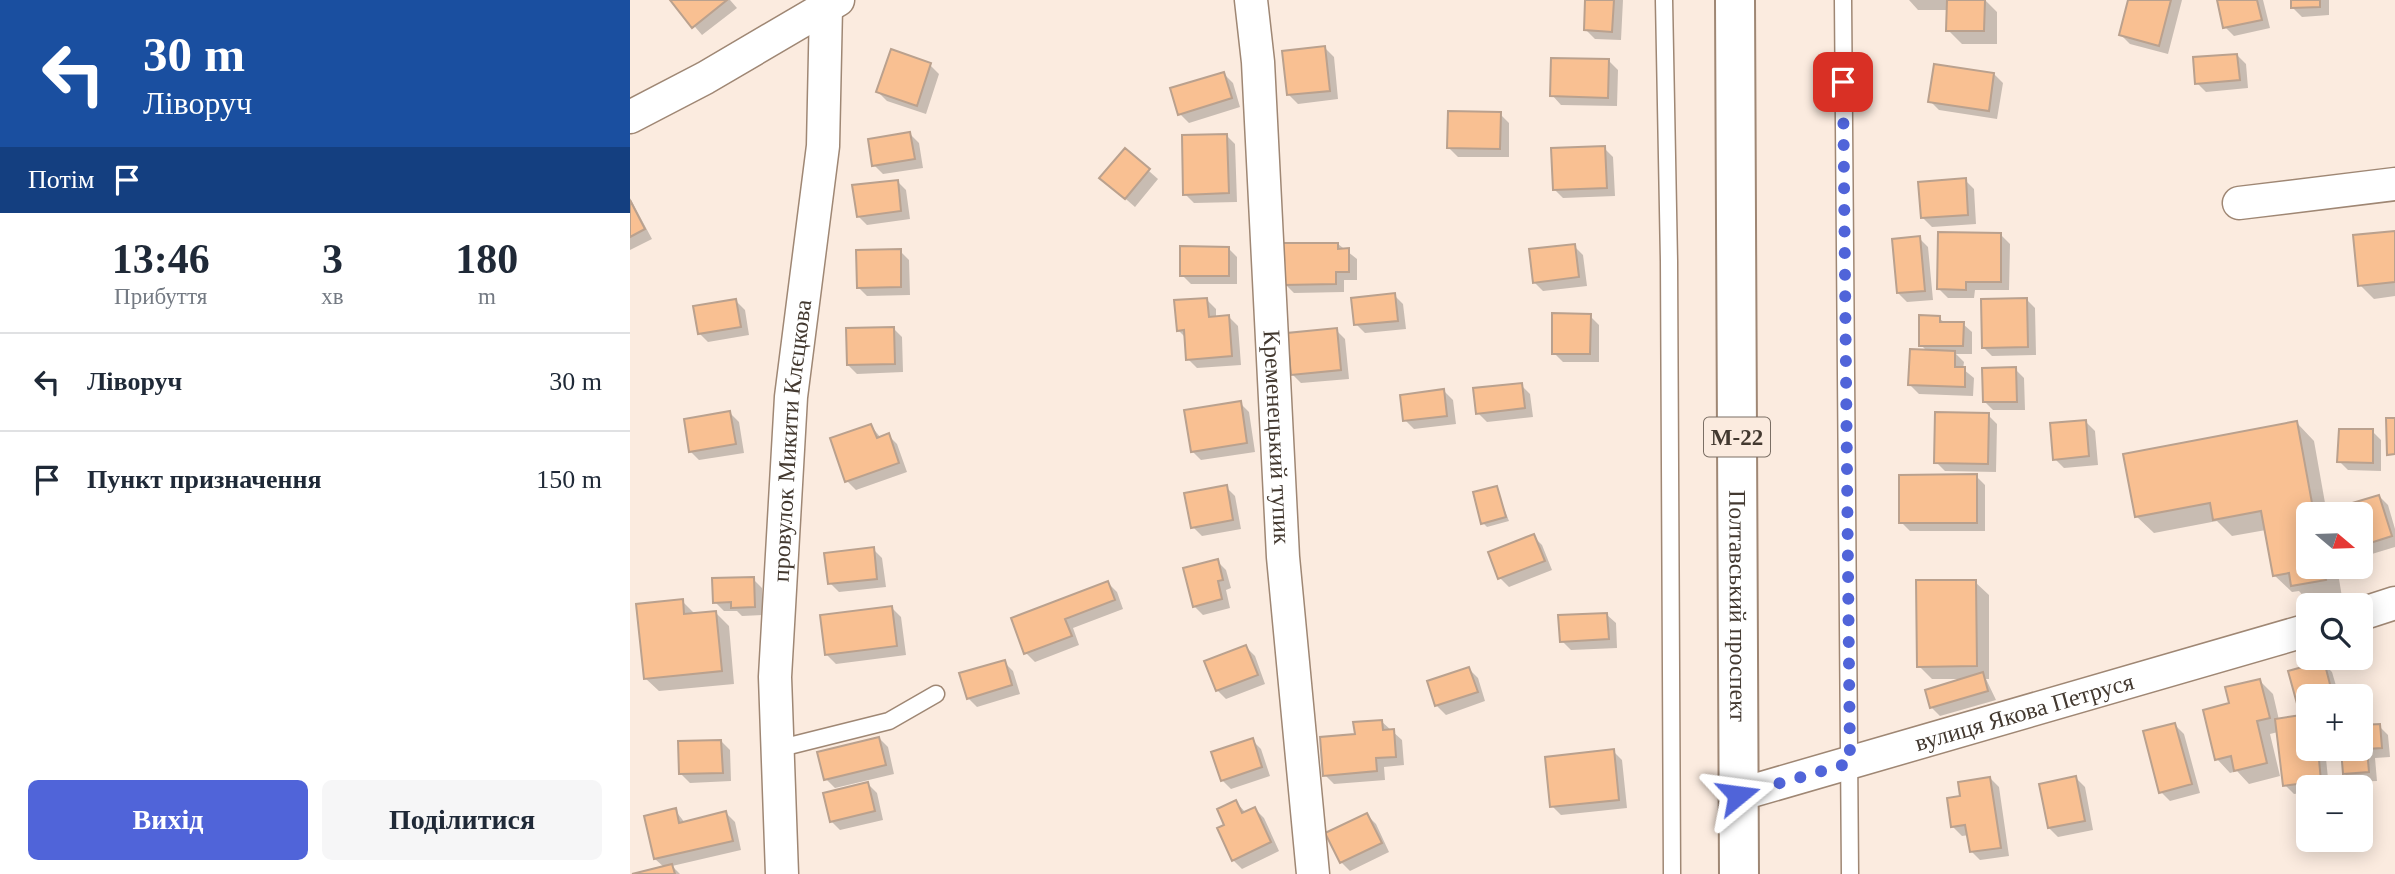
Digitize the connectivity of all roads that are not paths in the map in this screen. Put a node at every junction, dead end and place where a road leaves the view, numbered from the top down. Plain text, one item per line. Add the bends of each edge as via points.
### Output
1 (1251, 0) edge
2 (1664, 0) edge
3 (1735, 0) edge
4 (1843, 0) edge
5 (832, 4) edge
6 (630, 117) edge
7 (2395, 184) edge
8 (2239, 203) dead end
9 (2395, 603) edge
10 (2373, 610) edge
11 (2296, 633) edge
12 (936, 694) dead end
13 (778, 749) junction
14 (1850, 763) junction
15 (1738, 795) junction
16 (782, 874) edge
17 (1313, 874) edge
18 (1672, 874) edge
19 (1739, 874) edge
20 (1850, 874) edge

1 - 17 street, Кременецький тупик via 1283,557
2 - 18 lane
3 - 15 highway, Полтавський проспект / М-22
4 - 14 lane
5 - 6 street
5 - 13 street, провулок Микити Клєцкова via 823,146 791,397 775,677
7 - 8 street
9 - 10 street
11 - 14 street, вулиця Якова Петруся
12 - 13 lane via 890,720
13 - 16 street, провулок Микити Клєцкова
14 - 15 street, вулиця Якова Петруся
14 - 20 lane
15 - 19 highway, Полтавський проспект / М-22

